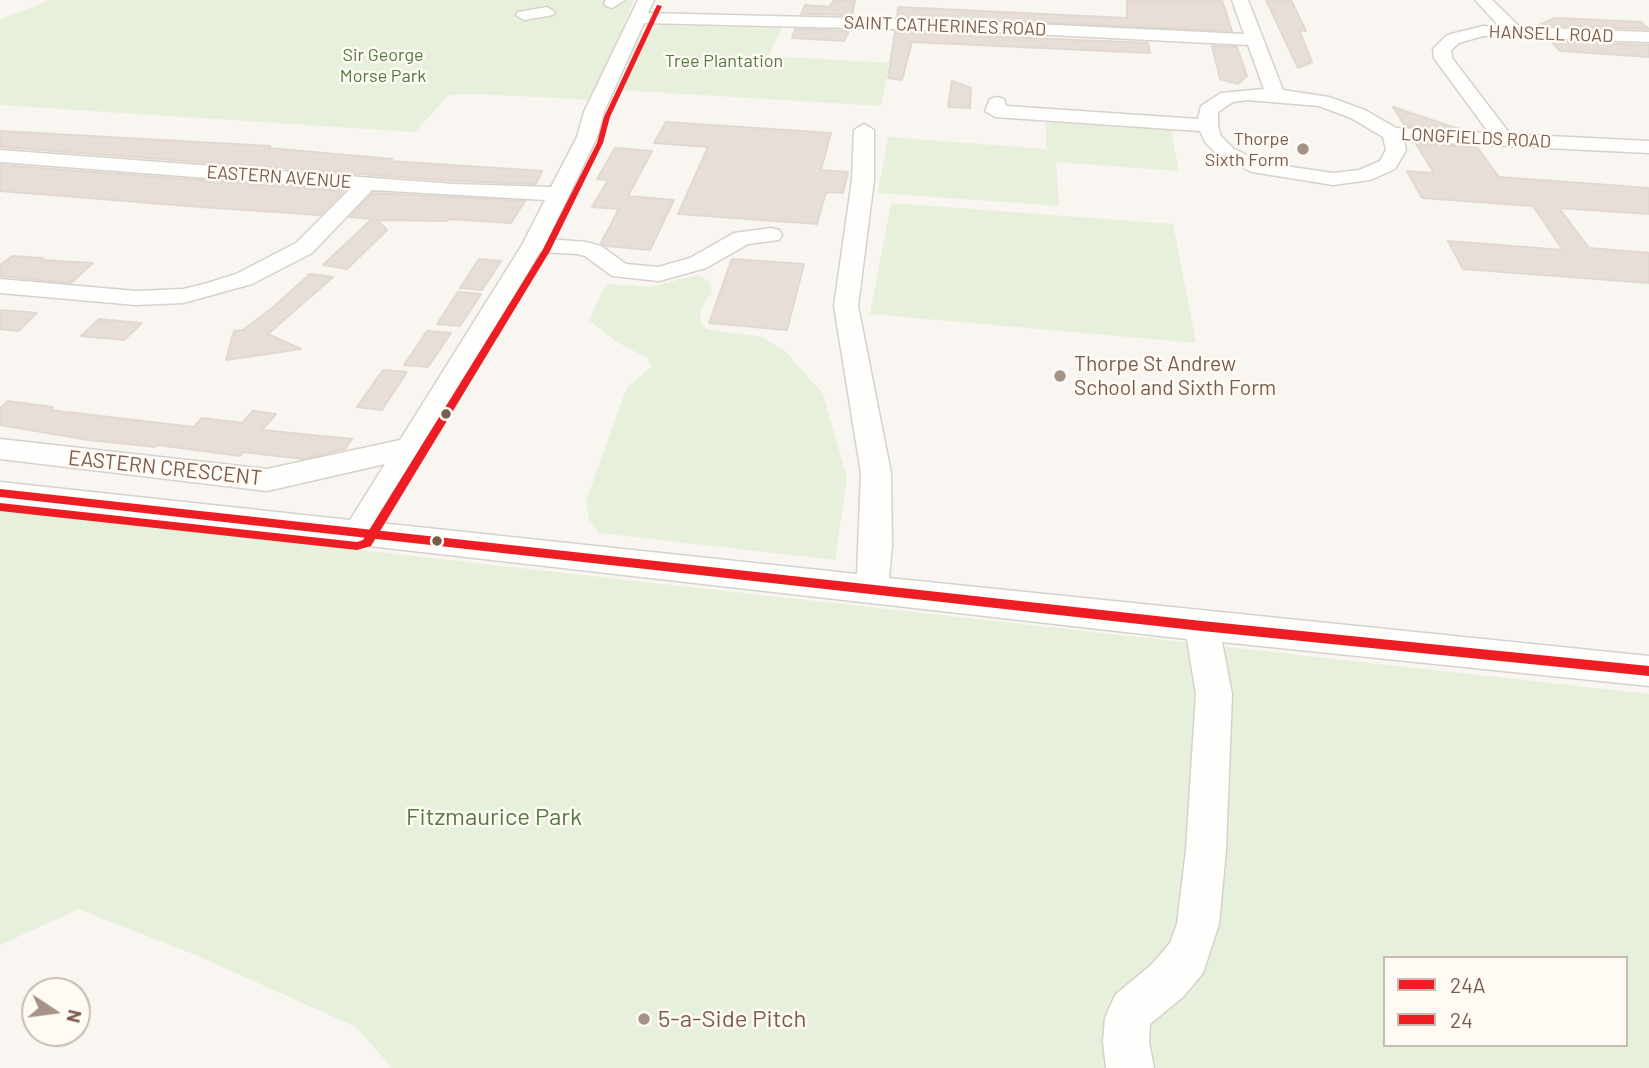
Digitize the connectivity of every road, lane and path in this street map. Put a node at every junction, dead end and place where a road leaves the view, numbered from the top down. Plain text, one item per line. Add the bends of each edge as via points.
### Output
1 (1240, 0) edge
2 (1483, 0) edge
3 (871, 2) edge
4 (642, 9) edge
5 (547, 12) dead end
6 (524, 15) dead end
7 (868, 23) junction
8 (1516, 33) junction
9 (1649, 37) edge
10 (1253, 40) junction
11 (1275, 95) junction
12 (994, 110) dead end
13 (1208, 125) junction
14 (864, 130) dead end
15 (1392, 134) junction
16 (1504, 139) junction
17 (1649, 147) edge
18 (0, 156) edge
19 (367, 183) junction
20 (558, 194) junction
21 (771, 235) dead end
22 (533, 245) junction
23 (0, 286) edge
24 (411, 448) junction
25 (0, 449) edge
26 (0, 494) edge
27 (359, 533) junction
28 (872, 587) junction
29 (1202, 626) junction
30 (1649, 671) edge
31 (1130, 1068) edge

1 - 10 street
2 - 8 street
3 - 7 street
4 - 7 street, SAINT CATHERINES ROAD
4 - 20 street
5 - 6 street
7 - 10 street, SAINT CATHERINES ROAD
8 - 9 street, HANSELL ROAD
8 - 16 street, HANSELL ROAD via 1468,33 1442,49 1443,58
10 - 11 street
11 - 13 street, LONGFIELDS ROAD via 1228,97 1208,110
11 - 15 street, LONGFIELDS ROAD via 1322,101 1358,114
12 - 13 street
13 - 15 street via 1212,138 1227,153 1259,168 1333,179 1363,176 1388,165 1396,150
14 - 28 street via 863,188 845,298 876,473
15 - 16 street, LONGFIELDS ROAD
16 - 17 street, LONGFIELDS ROAD
18 - 19 street, EASTERN AVENUE
19 - 20 street, EASTERN AVENUE
19 - 23 street via 304,248 244,279 183,296 153,297
20 - 22 street
21 - 22 street via 742,238 698,262 659,274 620,271 593,251 578,247
22 - 24 street
24 - 25 street, EASTERN CRESCENT via 267,480
24 - 27 street
26 - 27 street
27 - 28 street
28 - 29 street
29 - 30 street
29 - 31 street via 1214,694 1198,924 1187,957 1128,1018

